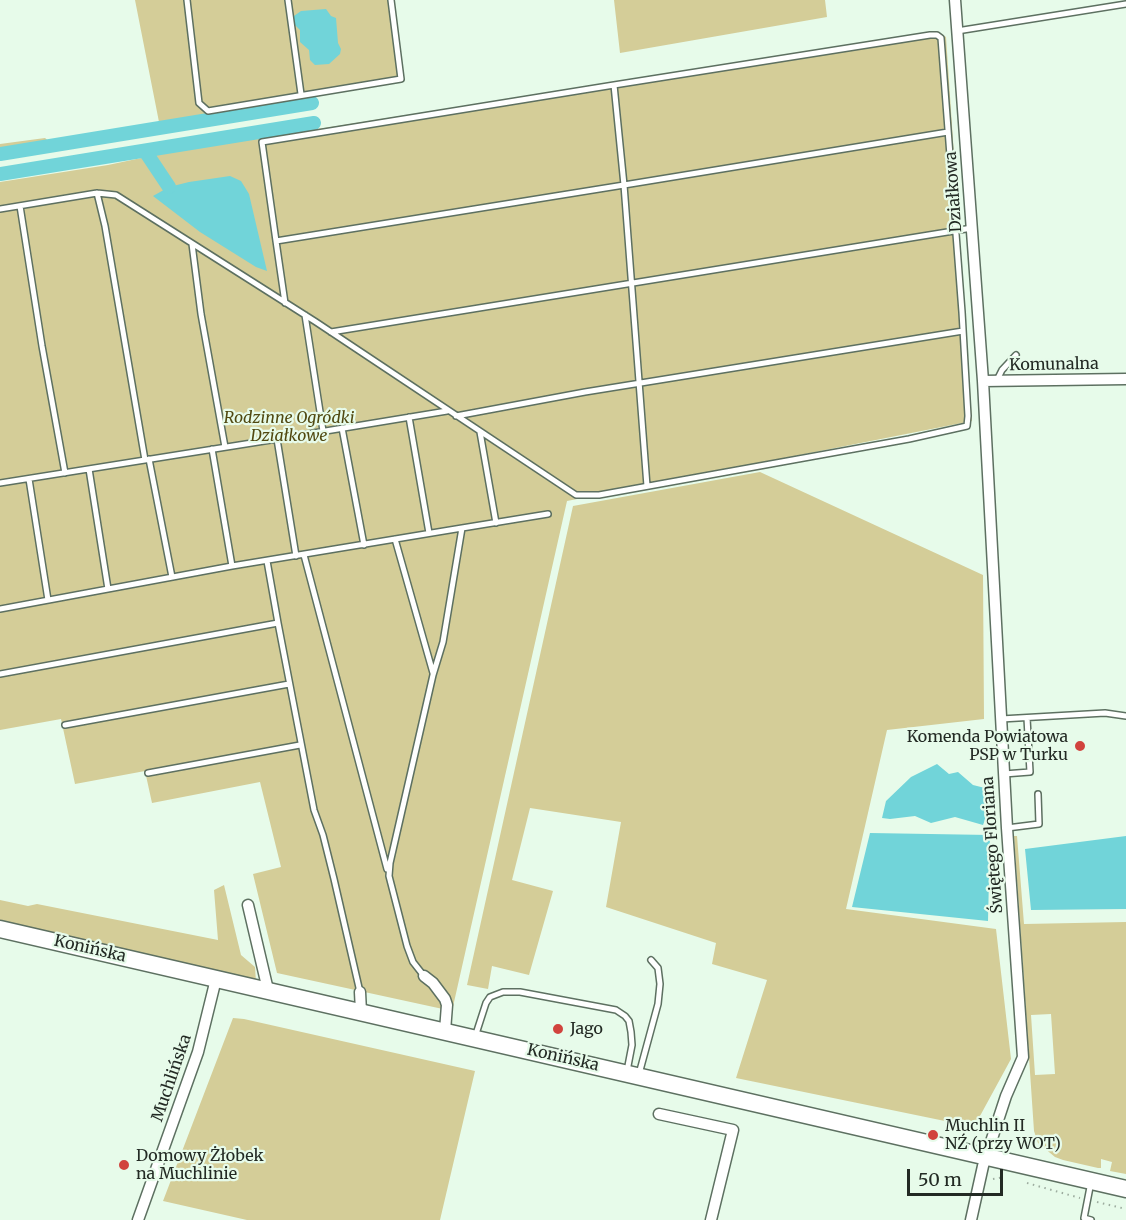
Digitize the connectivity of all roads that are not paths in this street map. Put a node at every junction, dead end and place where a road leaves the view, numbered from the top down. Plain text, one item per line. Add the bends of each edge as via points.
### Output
1 (187, 0) edge
2 (288, 0) edge
3 (391, 0) edge
4 (955, 0) edge
5 (1126, 4) edge
6 (957, 31) junction
7 (615, 85) junction
8 (302, 94) junction
9 (948, 132) junction
10 (624, 185) junction
11 (97, 193) junction
12 (20, 206) junction
13 (0, 209) edge
14 (972, 228) junction
15 (955, 231) junction
16 (276, 242) junction
17 (192, 244) junction
18 (632, 283) junction
19 (285, 303) junction
20 (305, 315) junction
21 (963, 331) junction
22 (331, 332) junction
23 (1016, 355) dead end
24 (1126, 379) edge
25 (983, 381) junction
26 (996, 381) junction
27 (638, 384) junction
28 (448, 411) junction
29 (456, 416) junction
30 (410, 417) junction
31 (342, 428) junction
32 (323, 431) junction
33 (480, 432) junction
34 (277, 439) junction
35 (225, 447) junction
36 (212, 449) junction
37 (147, 460) junction
38 (89, 469) junction
39 (65, 473) junction
40 (29, 479) junction
41 (0, 483) edge
42 (647, 486) junction
43 (548, 514) dead end
44 (496, 523) junction
45 (462, 528) junction
46 (429, 533) junction
47 (395, 539) junction
48 (364, 544) junction
49 (304, 555) junction
50 (296, 556) junction
51 (267, 561) junction
52 (232, 566) junction
53 (172, 577) junction
54 (108, 589) junction
55 (48, 600) junction
56 (0, 609) edge
57 (278, 623) junction
58 (0, 674) edge
59 (433, 675) junction
60 (290, 684) junction
61 (1126, 716) edge
62 (1027, 718) junction
63 (1001, 719) junction
64 (65, 725) dead end
65 (300, 745) junction
66 (148, 772) dead end
67 (1004, 774) junction
68 (1038, 794) dead end
69 (1006, 828) junction
70 (389, 876) junction
71 (248, 905) dead end
72 (0, 929) edge
73 (651, 960) dead end
74 (424, 976) joint
75 (216, 979) junction
76 (268, 990) junction
77 (360, 992) joint
78 (361, 1012) junction
79 (445, 1031) junction
80 (475, 1038) junction
81 (633, 1074) junction
82 (659, 1114) dead end
83 (988, 1156) junction
84 (1091, 1181) junction
85 (1126, 1189) edge
86 (1086, 1219) edge
87 (138, 1220) edge
88 (711, 1220) edge
89 (971, 1220) edge

1 - 8 lane via 199,103 208,111
2 - 8 lane
3 - 8 lane via 401,79
4 - 6 street, Działkowa
5 - 6 lane
6 - 14 street, Działkowa
7 - 9 lane via 938,35 943,43
7 - 10 lane
7 - 16 lane via 262,142
9 - 10 lane
9 - 15 lane
10 - 16 lane
10 - 18 lane
11 - 12 lane
11 - 17 lane via 116,195
11 - 37 lane
12 - 13 lane
12 - 39 lane
14 - 15 lane
14 - 25 street, Działkowa
15 - 18 lane
15 - 21 lane
16 - 19 lane
17 - 19 lane
17 - 35 lane
18 - 22 lane
18 - 27 lane
19 - 20 lane
20 - 22 lane
20 - 32 lane
21 - 27 lane
21 - 42 lane via 967,426
22 - 28 lane
23 - 26 lane
24 - 26 street, Komunalna
25 - 26 street, Komunalna
25 - 63 street, Świętego Floriana
27 - 29 lane
27 - 42 lane
28 - 29 lane
28 - 30 lane
29 - 33 lane
30 - 31 lane
30 - 46 lane
31 - 32 lane
31 - 48 lane
32 - 34 lane
33 - 42 lane via 576,495
33 - 44 lane
34 - 35 lane
34 - 50 lane
35 - 36 lane
36 - 37 lane
36 - 52 lane
37 - 38 lane
37 - 53 lane
38 - 39 lane
38 - 54 lane
39 - 40 lane
40 - 41 lane
40 - 55 lane
43 - 44 lane
44 - 45 lane
45 - 46 lane
45 - 59 lane via 443,642
46 - 47 lane
47 - 48 lane
47 - 59 lane
48 - 49 lane
49 - 50 lane
49 - 70 lane
50 - 51 lane
51 - 52 lane
51 - 57 lane
52 - 53 lane
53 - 54 lane
54 - 55 lane
55 - 56 lane
57 - 58 lane
57 - 60 lane
59 - 70 lane
60 - 64 lane
60 - 65 lane
61 - 62 lane via 1105,713
62 - 63 lane
62 - 67 lane via 1030,772
63 - 67 street, Świętego Floriana
65 - 66 lane
65 - 77 lane
67 - 69 street, Świętego Floriana
68 - 69 lane via 1039,825
69 - 83 street, Świętego Floriana via 1023,1057 1006,1096
70 - 74 lane via 407,946
71 - 76 street
72 - 75 main road, Konińska
73 - 81 lane via 658,968 658,1004
74 - 79 street via 445,999
75 - 76 main road, Konińska
75 - 87 street, Muchlińska via 198,1052
76 - 78 main road, Konińska
77 - 78 street
78 - 79 main road, Konińska
79 - 80 main road, Konińska
80 - 81 main road, Konińska
80 - 81 lane via 486,1002 503,992 616,1010 629,1021
81 - 83 main road, Konińska
82 - 88 street via 733,1130
83 - 84 main road, Konińska
83 - 89 street, Świętego Floriana
84 - 85 main road, Konińska
84 - 86 lane

